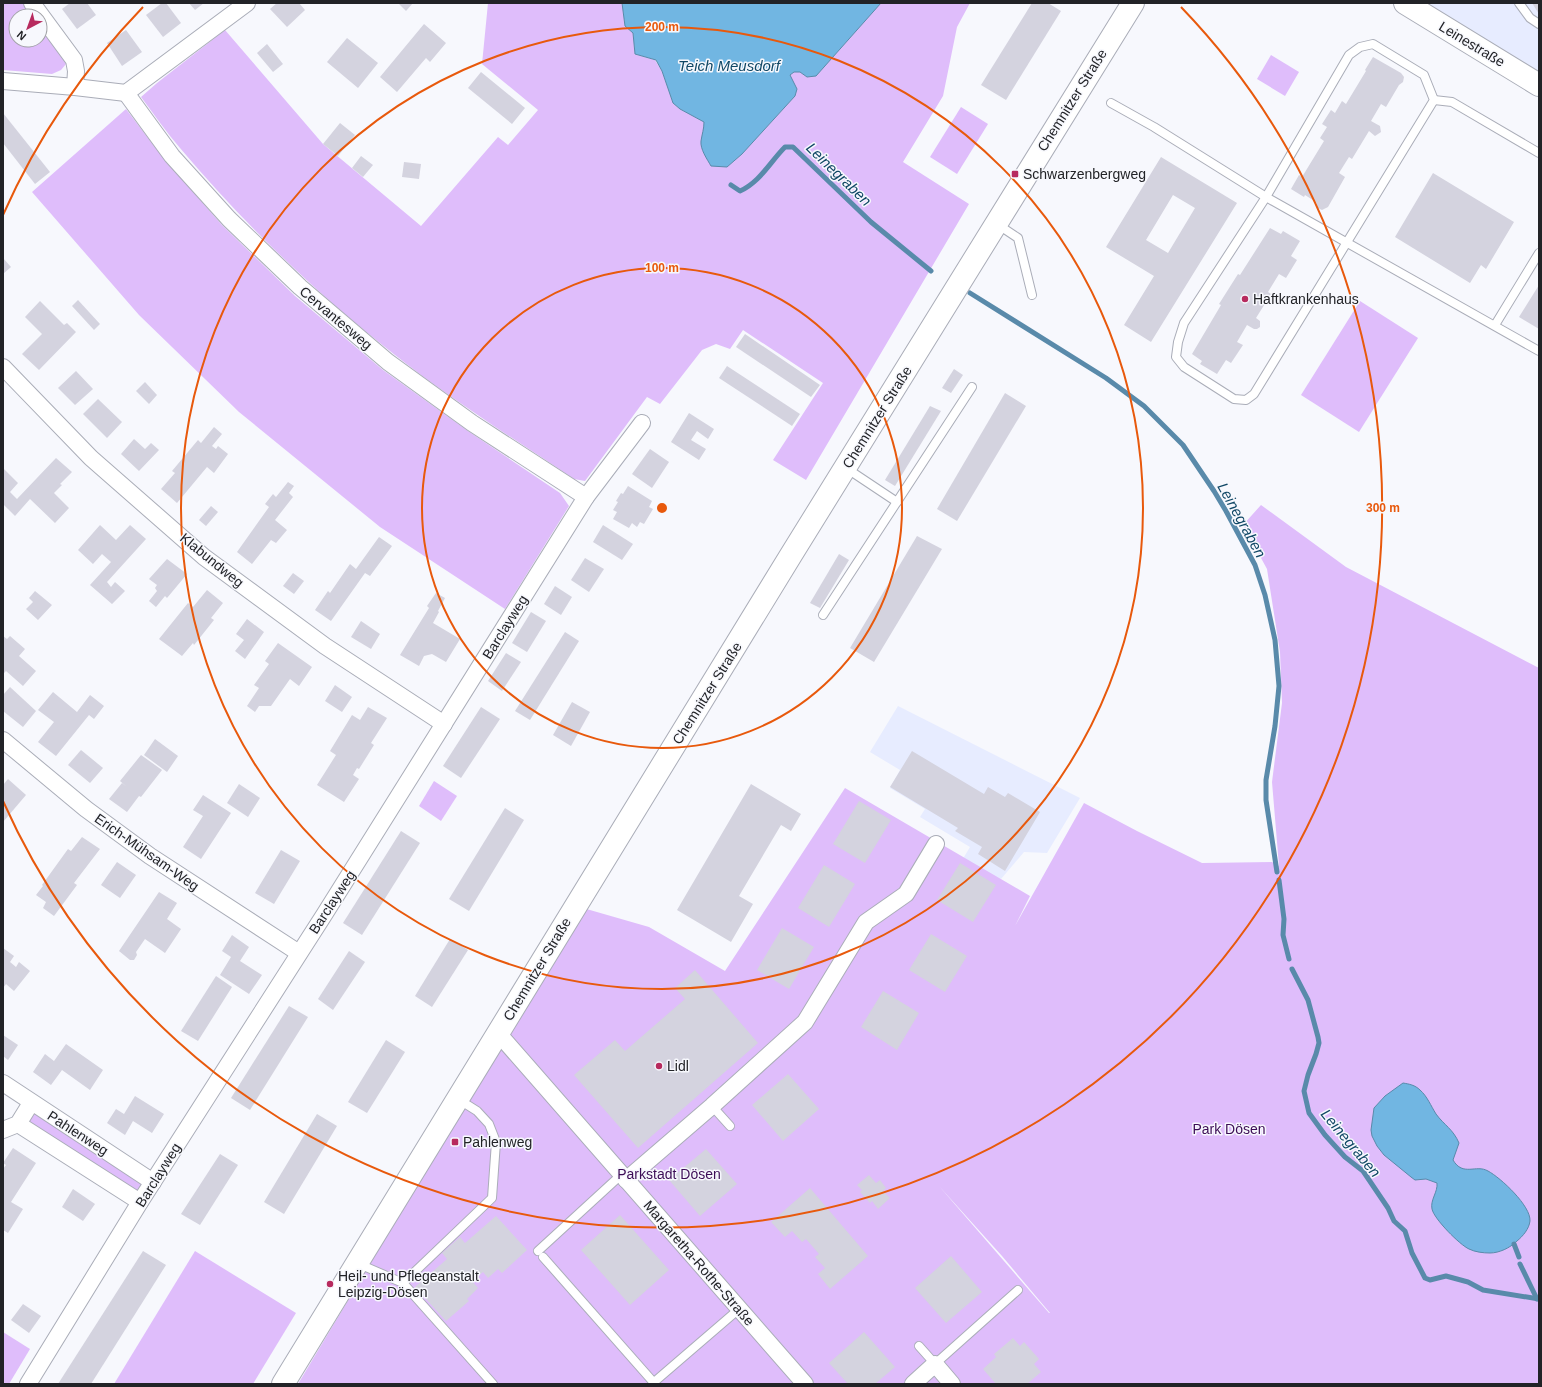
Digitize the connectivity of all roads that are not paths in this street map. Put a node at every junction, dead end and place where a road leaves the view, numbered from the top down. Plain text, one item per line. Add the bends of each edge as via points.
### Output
1 (32, 3) edge
2 (247, 3) edge
3 (1133, 3) edge
4 (1405, 3) edge
5 (1519, 3) edge
6 (1539, 24) edge
7 (3, 81) edge
8 (1539, 85) edge
9 (75, 86) junction
10 (126, 93) junction
11 (1434, 100) junction
12 (1111, 103) dead end
13 (1539, 153) edge
14 (1266, 197) junction
15 (997, 224) junction
16 (1347, 243) junction
17 (1539, 253) edge
18 (1032, 295) dead end
19 (1495, 326) junction
20 (1539, 351) edge
21 (3, 367) edge
22 (972, 387) dead end
23 (642, 423) dead end
24 (846, 468) junction
25 (586, 497) junction
26 (897, 502) junction
27 (823, 615) dead end
28 (444, 724) junction
29 (3, 740) edge
30 (936, 844) dead end
31 (299, 953) junction
32 (498, 1033) junction
33 (3, 1083) edge
34 (457, 1098) junction
35 (31, 1102) junction
36 (712, 1106) junction
37 (18, 1124) junction
38 (730, 1126) dead end
39 (3, 1130) edge
40 (624, 1177) junction
41 (153, 1182) junction
42 (140, 1202) junction
43 (358, 1263) junction
44 (403, 1283) junction
45 (1018, 1290) dead end
46 (739, 1309) junction
47 (919, 1346) dead end
48 (935, 1364) junction
49 (654, 1383) edge
50 (28, 1384) edge
51 (283, 1384) edge
52 (492, 1384) edge
53 (805, 1384) edge
54 (913, 1384) edge
55 (952, 1384) edge

1 - 9 street via 74,60
2 - 10 street
3 - 15 main road, Chemnitzer Straße
4 - 8 main road, Leinestraße
5 - 6 lane via 1530,18
7 - 9 street
9 - 10 street
10 - 25 street, Cervantesweg via 172,156 229,219 300,287 394,366 472,423
11 - 13 lane via 1452,102
11 - 14 lane via 1424,75 1373,44 1360,47 1349,54
11 - 16 lane
12 - 14 lane
14 - 16 lane
14 - 16 lane via 1184,322 1178,342 1176,357 1184,367 1234,398 1246,400 1254,394
15 - 18 lane via 1018,238
15 - 24 main road, Chemnitzer Straße
16 - 19 lane
17 - 19 lane
19 - 20 lane
21 - 28 street, Klabundweg via 92,458 204,557 325,646
22 - 26 lane
23 - 25 street, Barclayweg
24 - 26 lane
24 - 32 main road, Chemnitzer Straße
25 - 28 street, Barclayweg
26 - 27 lane
28 - 31 street, Barclayweg
29 - 31 street, Erich-Mühsam-Weg via 86,809 150,856
30 - 36 street via 906,894 866,922 805,1022
31 - 41 street, Barclayweg
32 - 34 main road, Chemnitzer Straße
32 - 40 street, Margaretha-Rothe-Straße
33 - 35 street, Pahlenweg
34 - 43 main road, Chemnitzer Straße
34 - 44 lane via 477,1111 489,1124 496,1142 492,1198
35 - 37 street
35 - 41 street, Pahlenweg
36 - 38 lane
36 - 40 street
37 - 39 street
37 - 42 street, Pahlenweg
40 - 46 street, Margaretha-Rothe-Straße
40 - 49 lane via 541,1254
41 - 42 street, Barclayweg
42 - 50 street, Barclayweg
43 - 44 lane
43 - 51 main road, Chemnitzer Straße
44 - 52 lane
45 - 48 lane
46 - 49 lane
46 - 53 street, Margaretha-Rothe-Straße
47 - 48 lane
48 - 54 street
48 - 55 street

